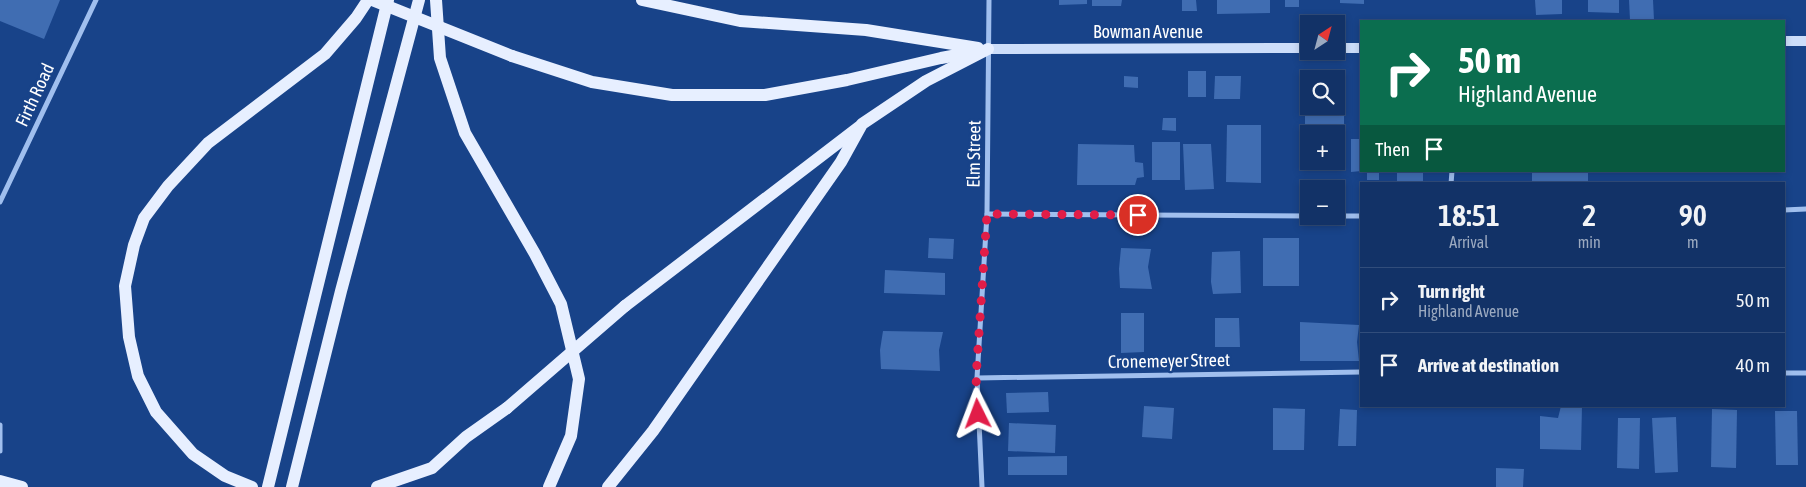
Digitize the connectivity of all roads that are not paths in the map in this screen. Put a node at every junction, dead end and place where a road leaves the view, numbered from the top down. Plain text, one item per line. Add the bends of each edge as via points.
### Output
1 (96, 0) edge
2 (368, 0) edge
3 (372, 0) edge
4 (388, 0) edge
5 (419, 0) edge
6 (436, 0) edge
7 (642, 0) edge
8 (989, 0) edge
9 (1785, 41) edge
10 (1806, 41) edge
11 (1300, 48) edge
12 (1345, 48) edge
13 (1360, 48) edge
14 (988, 49) junction
15 (862, 124) junction
16 (0, 202) edge
17 (1806, 209) edge
18 (1785, 210) edge
19 (987, 214) junction
20 (1300, 216) edge
21 (1345, 216) edge
22 (1360, 216) edge
23 (1360, 372) edge
24 (1785, 373) edge
25 (1806, 373) edge
26 (976, 378) junction
27 (0, 425) edge
28 (0, 451) edge
29 (0, 481) edge
30 (22, 487) edge
31 (252, 487) edge
32 (268, 487) edge
33 (292, 487) edge
34 (376, 487) edge
35 (549, 487) edge
36 (608, 487) edge
37 (982, 487) edge

1 - 16 street, Firth Road
2 - 31 main road via 325,54 208,143 168,186 144,218 134,245 126,286 129,337 138,376 156,412 193,454 225,476
3 - 14 main road, bridge via 512,56 592,82 672,95 765,95
4 - 32 main road
5 - 33 main road
6 - 35 main road via 440,58 465,133 561,304 580,379 571,436
7 - 14 main road via 740,21 866,30
8 - 14 street, Elm Street
9 - 10 main road
11 - 14 main road, Bowman Avenue
12 - 13 main road
14 - 15 main road via 926,80
14 - 19 street, Elm Street
15 - 34 main road, bridge via 624,306 432,468
15 - 36 main road via 841,162 659,423
17 - 18 street
19 - 20 street
19 - 26 street, Elm Street
21 - 22 street
23 - 26 street, Cronemeyer Street
24 - 25 street
26 - 37 street, Elm Street
27 - 28 street
29 - 30 main road

